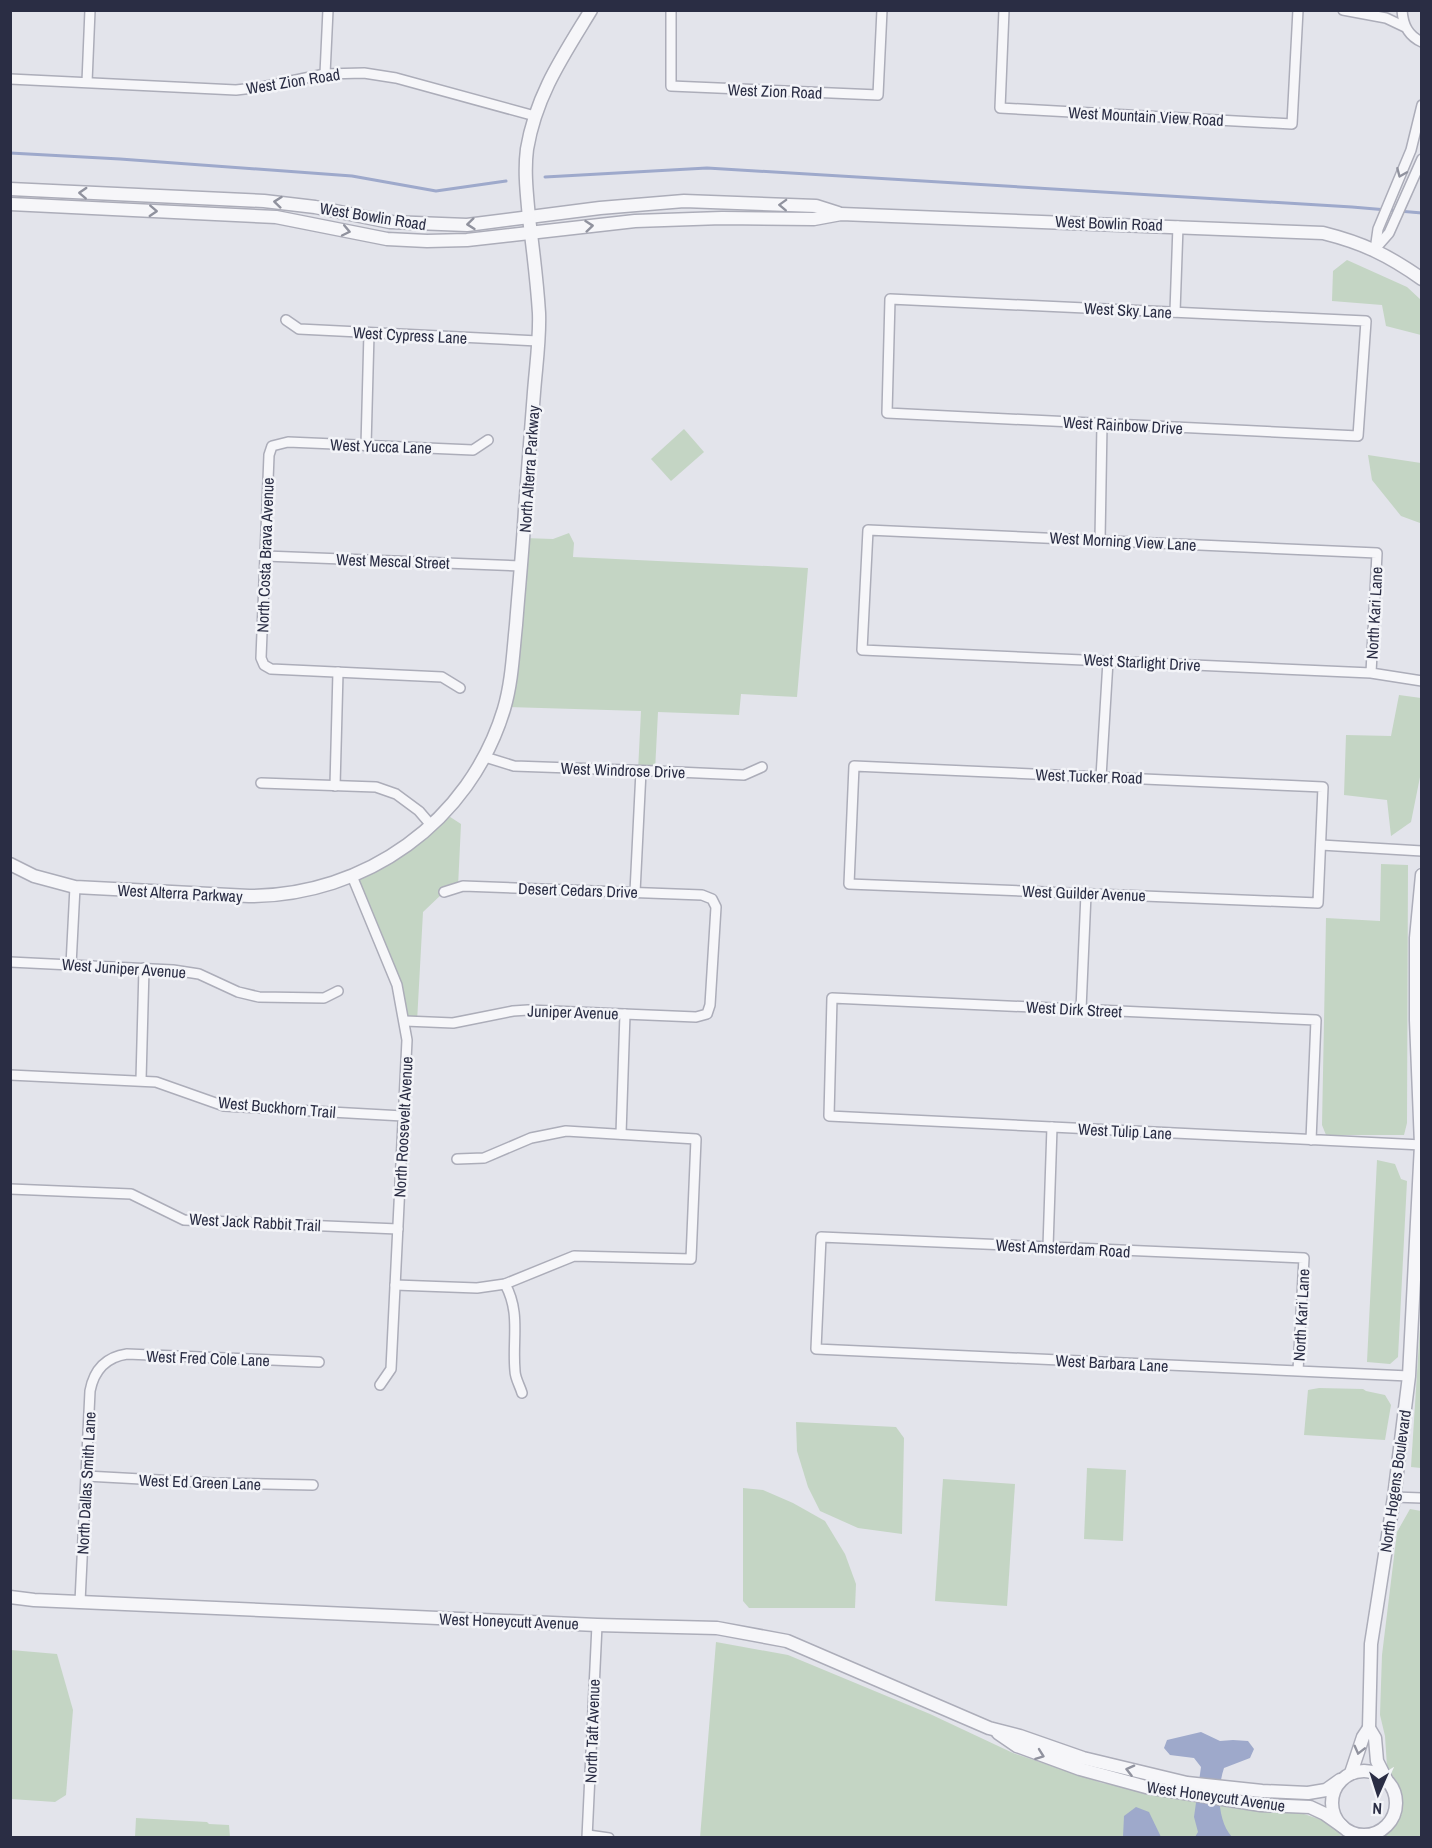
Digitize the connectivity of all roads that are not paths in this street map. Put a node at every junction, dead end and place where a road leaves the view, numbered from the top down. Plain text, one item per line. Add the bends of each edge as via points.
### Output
1 (90, 10) edge
2 (328, 10) edge
3 (591, 10) edge
4 (671, 10) edge
5 (882, 10) edge
6 (1004, 10) edge
7 (1298, 10) edge
8 (1343, 10) edge
9 (1402, 10) edge
10 (1405, 27) junction
11 (1419, 41) edge
12 (1421, 52) edge
13 (325, 74) junction
14 (10, 79) edge
15 (87, 82) junction
16 (1422, 105) edge
17 (535, 116) junction
18 (1422, 159) edge
19 (10, 189) edge
20 (10, 204) edge
21 (841, 214) junction
22 (529, 217) junction
23 (1178, 226) junction
24 (531, 231) junction
25 (1375, 250) junction
26 (1422, 279) edge
27 (1175, 312) junction
28 (286, 320) dead end
29 (369, 333) junction
30 (538, 341) junction
31 (887, 413) joint
32 (1102, 424) junction
33 (1358, 436) joint
34 (488, 440) dead end
35 (272, 446) joint
36 (366, 446) junction
37 (1100, 540) junction
38 (1377, 553) joint
39 (265, 555) junction
40 (521, 567) junction
41 (862, 650) joint
42 (1108, 661) junction
43 (338, 672) junction
44 (1371, 673) junction
45 (1422, 681) edge
46 (460, 688) dead end
47 (485, 757) junction
48 (762, 767) dead end
49 (641, 771) junction
50 (1101, 777) junction
51 (261, 783) dead end
52 (335, 786) junction
53 (431, 825) junction
54 (1321, 845) junction
55 (1422, 851) edge
56 (10, 864) edge
57 (1422, 874) edge
58 (352, 876) junction
59 (849, 884) joint
60 (75, 887) junction
61 (444, 892) dead end
62 (635, 892) junction
63 (1086, 894) junction
64 (10, 962) edge
65 (71, 965) junction
66 (144, 968) junction
67 (338, 991) dead end
68 (1081, 1009) junction
69 (625, 1014) junction
70 (707, 1014) joint
71 (405, 1021) junction
72 (10, 1075) edge
73 (141, 1080) junction
74 (403, 1116) junction
75 (829, 1116) joint
76 (1052, 1127) junction
77 (621, 1134) junction
78 (1311, 1140) junction
79 (1421, 1145) edge
80 (457, 1159) dead end
81 (10, 1189) edge
82 (398, 1229) junction
83 (1048, 1247) junction
84 (1304, 1258) joint
85 (505, 1284) junction
86 (395, 1285) junction
87 (816, 1349) joint
88 (319, 1362) dead end
89 (100, 1367) joint
90 (1298, 1371) junction
91 (1409, 1376) junction
92 (380, 1385) dead end
93 (522, 1393) dead end
94 (86, 1476) junction
95 (313, 1485) dead end
96 (1394, 1497) junction
97 (1422, 1498) edge
98 (10, 1597) edge
99 (80, 1602) junction
100 (597, 1625) junction
101 (1369, 1728) junction
102 (1351, 1773) junction
103 (1386, 1779) junction
104 (1340, 1780) junction
105 (1229, 1795) junction
106 (1347, 1832) edge
107 (1378, 1834) edge
108 (587, 1836) edge
109 (609, 1838) edge

1 - 15 street
2 - 13 street
3 - 17 street, North Alterra Parkway via 552,74
4 - 5 street, West Zion Road via 671,86 878,95
6 - 7 street, West Mountain View Road via 1000,108 1293,124
8 - 10 street via 1386,18
9 - 10 street
10 - 11 street
11 - 12 street
13 - 15 street, West Zion Road via 236,90
13 - 17 street, West Zion Road via 380,74
14 - 15 street, West Zion Road
16 -> 25 street via 1410,150 1377,229
17 - 22 street, North Alterra Parkway via 527,150 525,189
18 - 25 street via 1389,233
22 -> 19 street, West Bowlin Road via 439,225 390,222 264,201
20 -> 24 street, West Bowlin Road via 276,217 387,239 467,240
21 -> 22 street, West Bowlin Road via 816,206 684,201
21 - 23 street, West Bowlin Road
24 -> 21 street, West Bowlin Road via 644,220 814,219
22 - 24 street, North Alterra Parkway
23 - 25 street, West Bowlin Road via 1323,233
23 - 27 street
24 - 30 street, North Alterra Parkway
25 - 26 street
27 - 31 street, West Sky Lane via 890,299
27 - 33 street, West Sky Lane via 1366,321
28 - 29 street, West Cypress Lane via 299,329
29 - 30 street, West Cypress Lane
29 - 36 street
30 - 40 street, North Alterra Parkway
31 - 32 street, West Rainbow Drive
32 - 33 street, West Rainbow Drive
32 - 37 street
34 - 36 street, West Yucca Lane via 473,450
35 - 36 street, West Yucca Lane via 288,442
35 - 39 street, North Costa Brava Avenue
37 - 38 street, West Morning View Lane
37 - 41 street, West Morning View Lane via 868,530
38 - 44 street, North Kari Lane
39 - 40 street, West Mescal Street
39 - 43 street, North Costa Brava Avenue via 261,658 264,665 271,669
40 - 47 street, North Alterra Parkway via 508,689
41 - 42 street, West Starlight Drive
42 - 44 street, West Starlight Drive
42 - 50 street
43 - 46 street via 442,677
43 - 52 street
44 - 45 street, West Starlight Drive
47 - 49 street, West Windrose Drive via 514,766
47 - 53 street, North Alterra Parkway
48 - 49 street, West Windrose Drive via 744,775
49 - 62 street
50 - 54 street, West Tucker Road via 1323,787
50 - 59 street, West Tucker Road via 854,766
51 - 52 street
52 - 53 street via 376,788 396,794
53 - 58 street, North Alterra Parkway via 380,863
54 - 55 street
54 - 63 street, West Guilder Avenue via 1318,903
56 - 60 street, West Alterra Parkway via 34,876
57 - 79 street, North Hogens Boulevard via 1416,938
58 - 60 street, West Alterra Parkway via 276,896
58 - 71 street, North Roosevelt Avenue via 397,986
59 - 63 street, West Guilder Avenue
60 - 65 street
61 - 62 street, Desert Cedars Drive via 463,886
62 - 70 street, Desert Cedars Drive via 702,895 712,899 716,907
63 - 68 street
64 - 65 street, West Juniper Avenue
65 - 66 street, West Juniper Avenue
66 - 67 street, West Juniper Avenue via 199,974 259,997 324,998
66 - 73 street
68 - 75 street, West Dirk Street via 832,998
68 - 78 street, West Dirk Street via 1316,1020
69 - 70 street, Juniper Avenue
69 - 71 street, Juniper Avenue via 528,1010 453,1023
69 - 77 street
71 - 74 street, North Roosevelt Avenue
72 - 73 street, West Buckhorn Trail
73 - 74 street, West Buckhorn Trail via 224,1106
74 - 82 street, North Roosevelt Avenue
75 - 76 street, West Tulip Lane
76 - 78 street, West Tulip Lane
76 - 83 street
77 - 80 street via 566,1131 531,1138 484,1158
77 - 85 street via 696,1139 691,1259 573,1256
78 - 79 street, West Tulip Lane
79 - 91 street, North Hogens Boulevard
81 - 82 street, West Jack Rabbit Trail via 131,1194 184,1220
82 - 86 street, North Roosevelt Avenue
83 - 84 street, West Amsterdam Road
83 - 87 street, West Amsterdam Road via 821,1237
84 - 90 street, North Kari Lane
85 - 86 street via 477,1288
85 - 93 street via 515,1309 515,1374
86 - 92 street, North Roosevelt Avenue via 391,1369
87 - 90 street, West Barbara Lane
88 - 89 street, West Fred Cole Lane via 127,1354
89 - 94 street, North Dallas Smith Lane via 90,1391
90 - 91 street, West Barbara Lane
91 - 96 street, North Hogens Boulevard
94 - 95 street, West Ed Green Lane
94 - 99 street, North Dallas Smith Lane
96 - 97 street
96 - 101 street, North Hogens Boulevard via 1371,1644
98 - 99 street, West Honeycutt Avenue
99 - 100 street, West Honeycutt Avenue
100 - 105 street, West Honeycutt Avenue via 717,1628 787,1641 989,1728 1186,1789
100 - 108 street, North Taft Avenue
101 -> 102 street, North Hogens Boulevard
101 - 103 street, North Hogens Boulevard
102 - 103 street via 1370,1771
102 - 104 street
103 - 107 street via 1396,1797 1396,1807 1393,1817
104 - 105 street, West Honeycutt Avenue via 1326,1790 1308,1794
104 - 106 street via 1332,1809
105 - 106 street, West Honeycutt Avenue via 1310,1807
106 - 107 street
108 - 109 street

